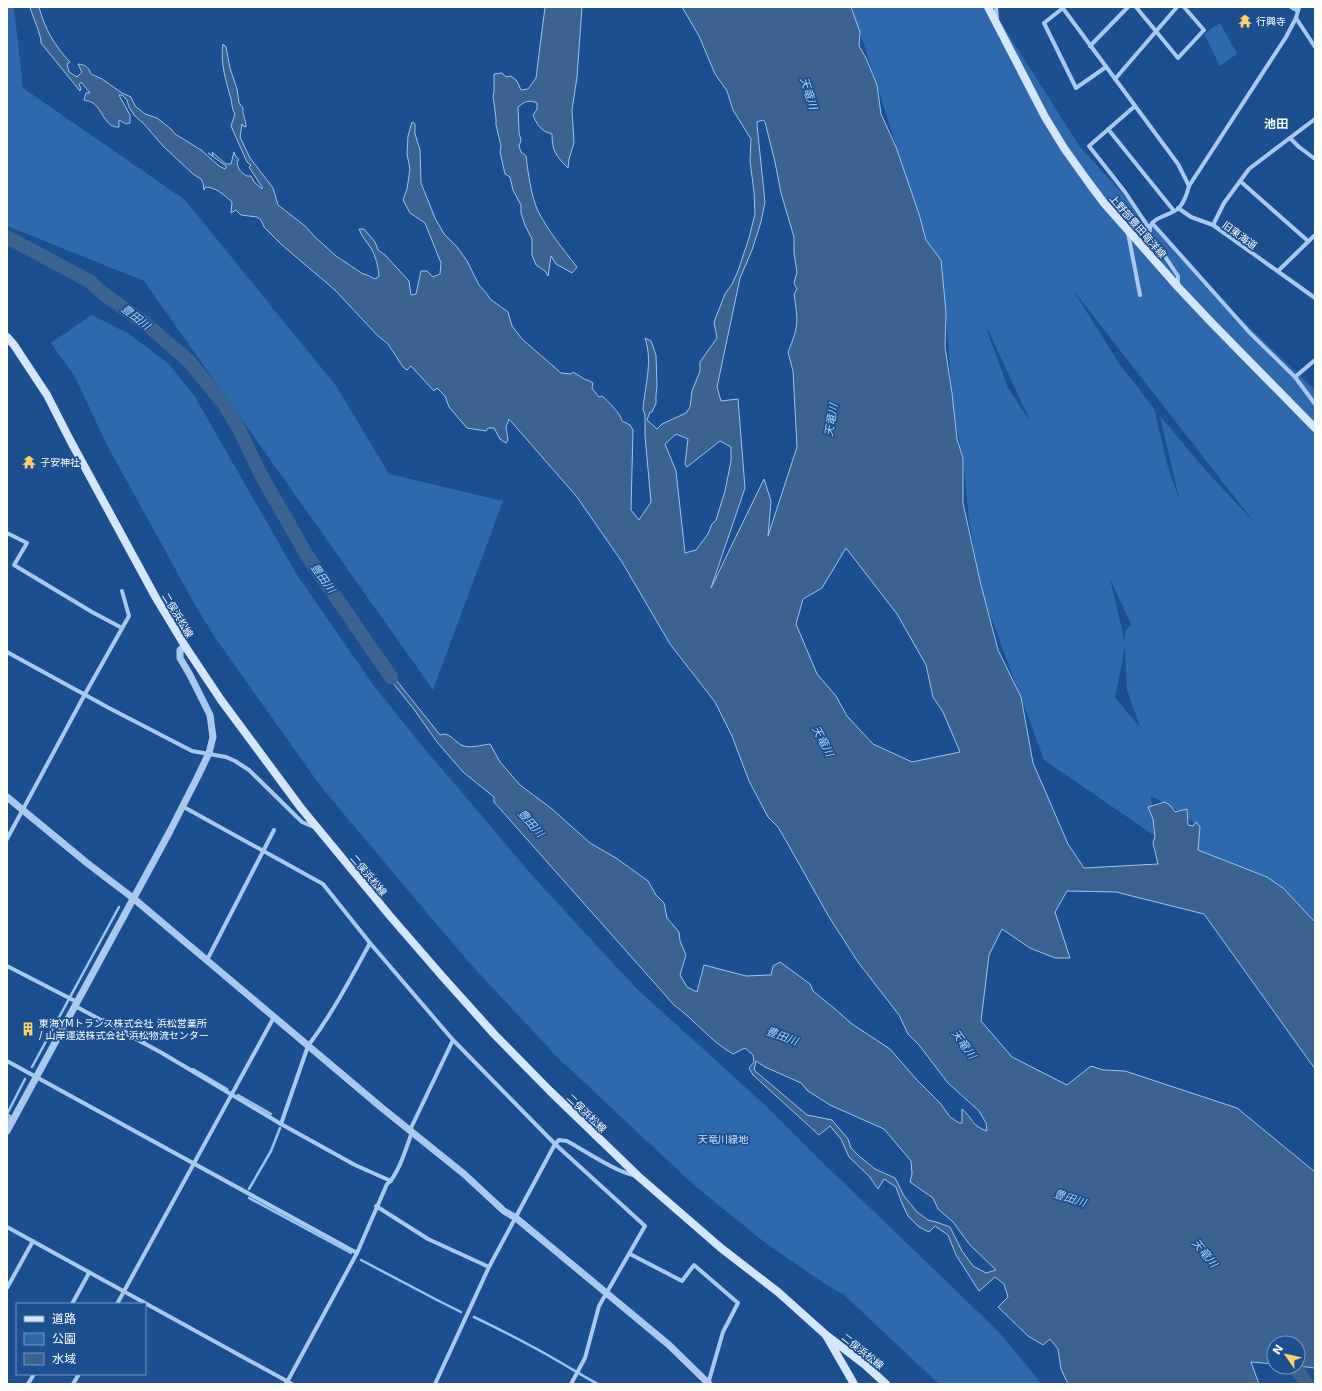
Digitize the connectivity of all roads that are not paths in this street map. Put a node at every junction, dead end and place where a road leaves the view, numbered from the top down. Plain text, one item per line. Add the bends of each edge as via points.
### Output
1 (988, 7) edge
2 (996, 7) edge
3 (1128, 7) edge
4 (1136, 7) edge
5 (1177, 7) edge
6 (1184, 7) edge
7 (1291, 7) edge
8 (1062, 8) edge
9 (1298, 9) edge
10 (1296, 18) junction
11 (998, 28) junction
12 (1155, 32) junction
13 (1314, 44) edge
14 (1090, 46) junction
15 (1106, 68) junction
16 (1115, 79) junction
17 (1135, 106) junction
18 (1315, 119) edge
19 (1108, 129) junction
20 (1290, 138) junction
21 (1315, 159) edge
22 (1240, 181) junction
23 (1190, 186) junction
24 (1176, 210) junction
25 (1152, 223) junction
26 (1213, 225) junction
27 (1149, 228) junction
28 (1128, 230) junction
29 (1315, 237) edge
30 (1308, 241) junction
31 (1278, 271) junction
32 (1178, 287) junction
33 (1140, 295) dead end
34 (1315, 298) edge
35 (7, 337) edge
36 (1315, 360) edge
37 (1295, 377) junction
38 (1315, 404) edge
39 (1315, 428) edge
40 (7, 533) edge
41 (122, 591) dead end
42 (122, 628) junction
43 (186, 646) junction
44 (7, 652) edge
45 (85, 694) junction
46 (209, 754) junction
47 (7, 797) edge
48 (182, 806) junction
49 (23, 810) junction
50 (318, 829) junction
51 (274, 830) dead end
52 (7, 839) edge
53 (263, 851) junction
54 (133, 898) junction
55 (370, 943) junction
56 (207, 960) junction
57 (7, 966) edge
58 (72, 1001) junction
59 (274, 1017) junction
60 (453, 1040) junction
61 (308, 1046) junction
62 (7, 1061) edge
63 (36, 1077) junction
64 (232, 1094) junction
65 (281, 1124) junction
66 (7, 1131) edge
67 (412, 1132) junction
68 (556, 1144) junction
69 (194, 1164) junction
70 (638, 1176) junction
71 (391, 1181) junction
72 (376, 1206) junction
73 (516, 1218) junction
74 (7, 1227) edge
75 (33, 1242) junction
76 (357, 1253) junction
77 (630, 1254) junction
78 (489, 1267) junction
79 (89, 1273) junction
80 (7, 1288) edge
81 (124, 1292) junction
82 (606, 1293) junction
83 (73, 1303) edge
84 (118, 1303) edge
85 (144, 1303) edge
86 (146, 1304) edge
87 (826, 1335) junction
88 (33, 1375) edge
89 (78, 1375) edge
90 (287, 1383) edge
91 (28, 1384) edge
92 (73, 1384) edge
93 (292, 1384) edge
94 (434, 1384) edge
95 (571, 1384) edge
96 (708, 1384) edge
97 (854, 1384) edge
98 (886, 1384) edge

1 - 11 main road, 上野部豊田竜洋線
2 - 11 street
3 - 14 street
4 - 12 street
5 - 12 street
6 - 12 street via 1204,30 1178,58
7 - 9 street
8 - 14 street
8 - 15 street via 1044,23 1076,88
9 - 10 street
10 - 13 street
10 - 23 street
11 - 28 main road, 上野部豊田竜洋線 via 1064,148 1092,188
12 - 16 street
14 - 15 street
15 - 16 street
16 - 17 street
17 - 19 street
17 - 23 street via 1178,164
18 - 20 street
19 - 24 street, 旧東海道
19 - 27 street via 1088,146 1125,192
20 - 21 street
20 - 22 street via 1250,169
22 - 26 street via 1224,203
22 - 30 street
23 - 24 street via 1185,199
24 - 25 street
24 - 26 street, 旧東海道
25 - 27 street
25 - 37 street via 1250,333
26 - 31 street, 旧東海道
27 - 32 street via 1150,234 1178,276
28 - 32 main road, 上野部豊田竜洋線
28 - 33 street
29 - 30 street
30 - 31 street
31 - 34 street, 旧東海道
32 - 39 main road, 上野部豊田竜洋線
35 - 43 main road, 二俣浜松線 via 47,395 153,592
36 - 37 street
37 - 38 street
40 - 42 street via 27,543 14,565
41 - 42 street via 129,616
42 - 45 street
43 - 46 street via 180,650 180,658 210,716 213,737
43 - 50 main road, 二俣浜松線 via 252,743
44 - 45 street
45 - 46 street via 192,751
45 - 49 street
46 - 48 street
46 - 50 street via 226,757 249,770 302,822
47 - 49 street
48 - 53 street
48 - 54 street
49 - 52 street
49 - 54 street
50 - 70 main road, 二俣浜松線 via 494,1034
51 - 53 street
53 - 55 street via 323,884
53 - 56 street
54 - 56 street
54 - 58 street
55 - 60 street
55 - 61 street
56 - 59 street
57 - 58 street
58 - 63 street
58 - 64 street
59 - 61 street
59 - 64 street
60 - 67 street via 411,1128
60 - 68 street
61 - 65 street
61 - 67 street
62 - 63 street
63 - 66 street
63 - 69 street
64 - 65 street
64 - 69 street
65 - 71 street via 355,1166
67 - 71 street
67 - 73 street via 464,1174 504,1211
68 - 70 street via 559,1140 567,1141 616,1168
68 - 73 street
68 - 77 street via 645,1226
69 - 76 street
69 - 81 street
70 - 87 main road, 二俣浜松線
71 - 72 street
72 - 76 street
72 - 78 street via 428,1239
73 - 78 street
73 - 82 street
74 - 75 street
75 - 79 street
75 - 80 street
76 - 90 street
77 - 82 street
77 - 96 street via 682,1281 694,1265 738,1303 723,1332
78 - 94 street
79 - 81 street
79 - 83 street
81 - 84 street
81 - 85 street
82 - 95 street via 598,1306 585,1358
82 - 96 street via 669,1345
86 - 90 street
87 - 97 main road, 二俣浜松線
87 - 98 main road, 二俣浜松線
88 - 91 street
89 - 92 street
90 - 93 street

